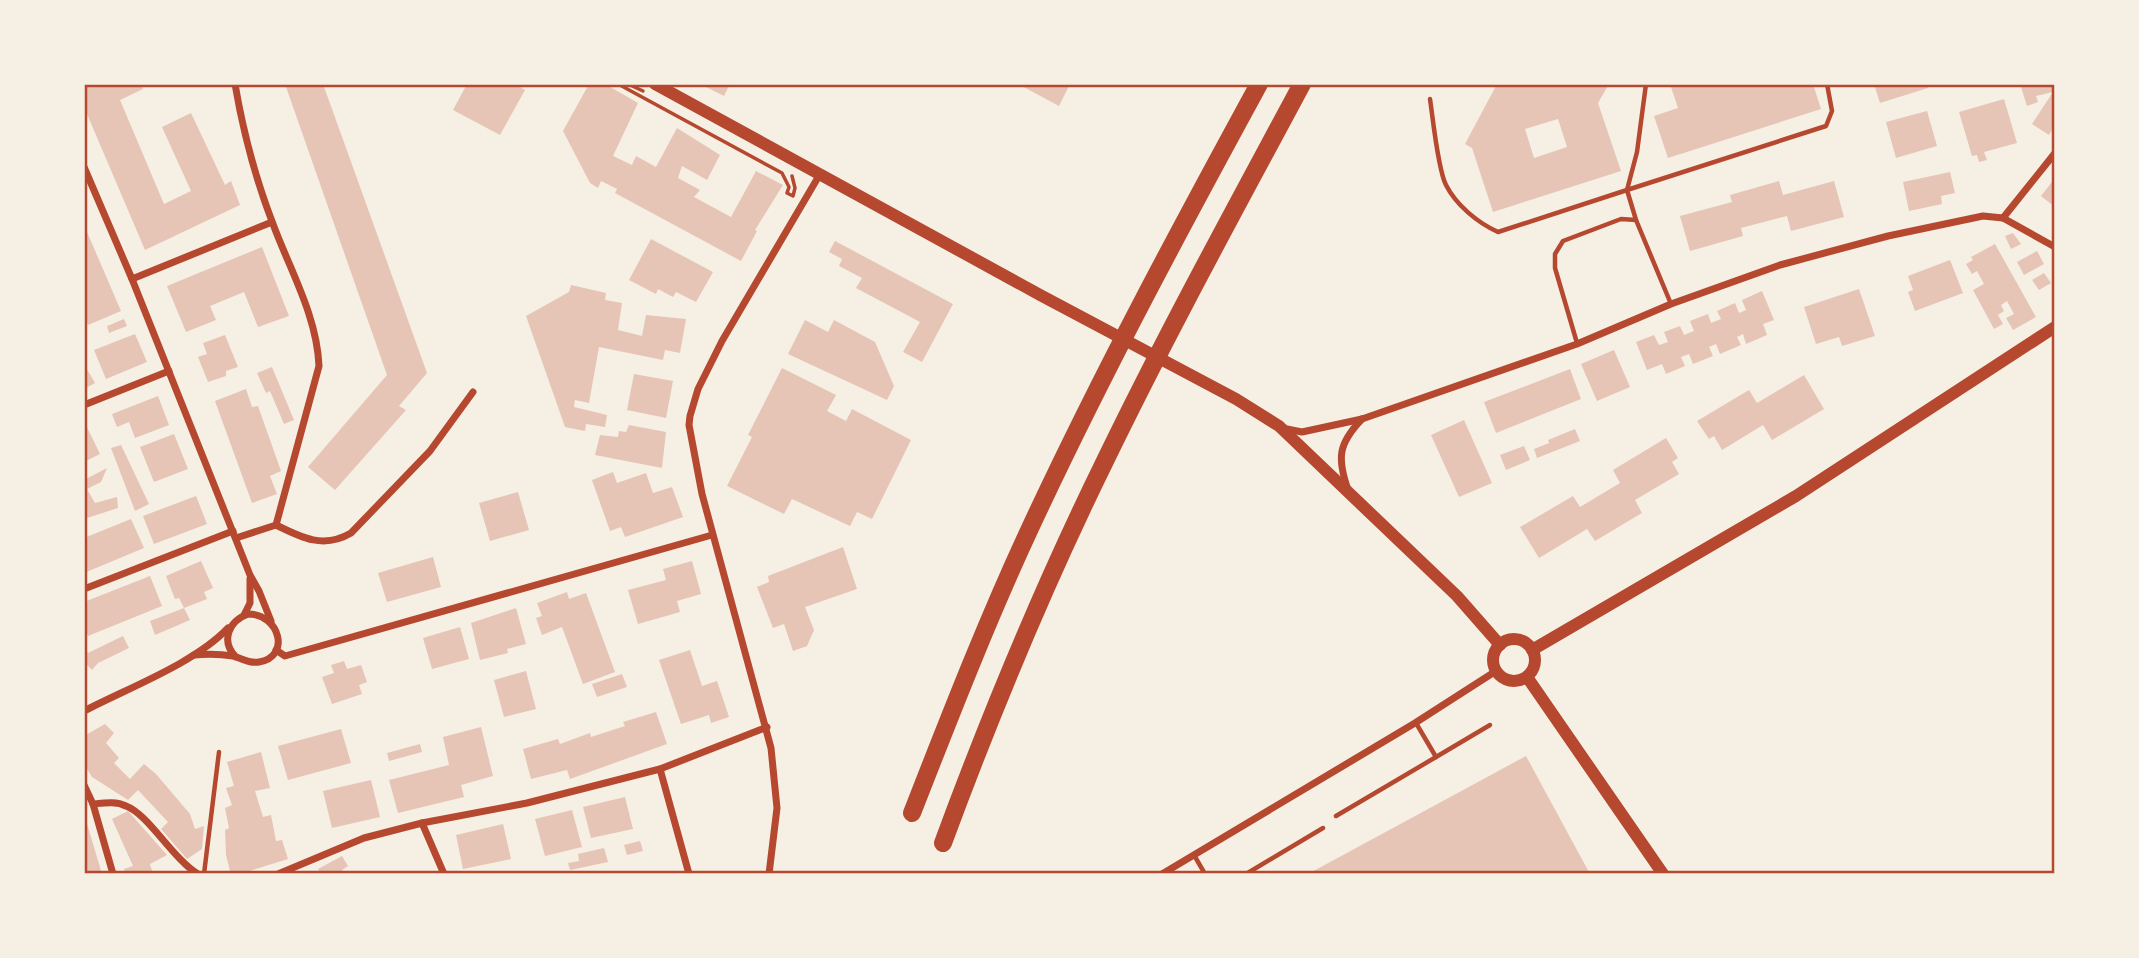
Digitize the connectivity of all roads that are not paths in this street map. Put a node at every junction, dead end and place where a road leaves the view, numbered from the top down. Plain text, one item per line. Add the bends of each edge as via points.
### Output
1 (235, 84) edge
2 (655, 84) edge
3 (1259, 84) edge
4 (1302, 84) edge
5 (1646, 84) edge
6 (1827, 84) edge
7 (1430, 99) dead end
8 (2055, 153) edge
9 (84, 167) edge
10 (820, 173) junction
11 (1627, 190) junction
12 (2003, 218) junction
13 (1636, 220) junction
14 (272, 222) junction
15 (2055, 247) edge
16 (132, 279) junction
17 (1671, 304) junction
18 (2055, 327) edge
19 (1577, 344) junction
20 (169, 371) junction
21 (473, 392) dead end
22 (84, 405) edge
23 (1362, 419) junction
24 (1279, 426) junction
25 (1350, 494) junction
26 (276, 525) junction
27 (235, 535) junction
28 (712, 535) junction
29 (250, 575) junction
30 (84, 589) edge
31 (244, 615) junction
32 (271, 621) junction
33 (233, 623) junction
34 (1500, 645) junction
35 (276, 650) junction
36 (1532, 650) junction
37 (194, 656) junction
38 (236, 657) junction
39 (1496, 671) junction
40 (1527, 677) junction
41 (84, 711) edge
42 (1415, 723) junction
43 (1490, 725) dead end
44 (767, 727) junction
45 (219, 752) dead end
46 (1436, 757) junction
47 (660, 769) junction
48 (84, 785) edge
49 (93, 804) junction
50 (912, 813) dead end
51 (1336, 816) dead end
52 (422, 823) junction
53 (1322, 828) dead end
54 (943, 842) dead end
55 (1194, 855) junction
56 (300, 871) edge
57 (113, 874) edge
58 (198, 874) edge
59 (204, 874) edge
60 (278, 874) edge
61 (444, 874) edge
62 (689, 874) edge
63 (769, 874) edge
64 (1162, 874) edge
65 (1205, 874) edge
66 (1246, 874) edge
67 (1663, 874) edge

1 - 14 street
2 - 10 street
3 - 50 highway via 1120,343 1032,524 981,637
4 - 54 highway via 1104,462 1005,684
5 - 11 lane
6 - 11 lane via 1832,111 1826,127
7 - 11 lane via 1444,184 1485,226 1498,232
8 - 12 street
9 - 16 street
10 - 24 street
10 - 28 street via 709,364 692,407 693,455
11 - 13 lane
12 - 15 street
12 - 17 street via 1983,216 1835,249
13 - 17 lane
13 - 19 lane via 1621,219 1563,241 1555,254
14 - 16 street
14 - 26 street via 307,306 319,366
16 - 20 street
17 - 19 street
18 - 36 street via 1796,496
19 - 23 street
20 - 22 street
20 - 27 street
21 - 26 street via 421,461 351,533 336,541 317,542
23 - 24 street via 1302,432
23 - 25 street via 1342,446 1342,470
24 - 25 street
25 - 34 street via 1457,596
26 - 27 street
27 - 29 street
27 - 30 street
28 - 35 street via 285,656
28 - 44 street
29 - 31 street via 250,603
29 - 32 street
31 - 32 street via 257,614
31 - 33 street
32 - 35 street via 279,640
33 - 37 street
33 - 38 street via 228,638
34 - 36 street via 1517,640
34 - 39 street via 1493,657
35 - 38 street via 261,662
36 - 40 street via 1535,664
37 - 38 street
37 - 41 street
39 - 40 street via 1510,681
39 - 42 street
40 - 67 street
42 - 46 lane
42 - 55 street
43 - 46 lane
44 - 47 street
44 - 63 street via 777,791
45 - 59 lane
46 - 51 lane
47 - 52 street via 527,803
47 - 62 street
48 - 49 street
49 - 57 street
49 - 58 street via 132,808
52 - 56 street via 364,838
52 - 61 street
53 - 66 lane
55 - 64 street
55 - 65 lane
56 - 60 street

